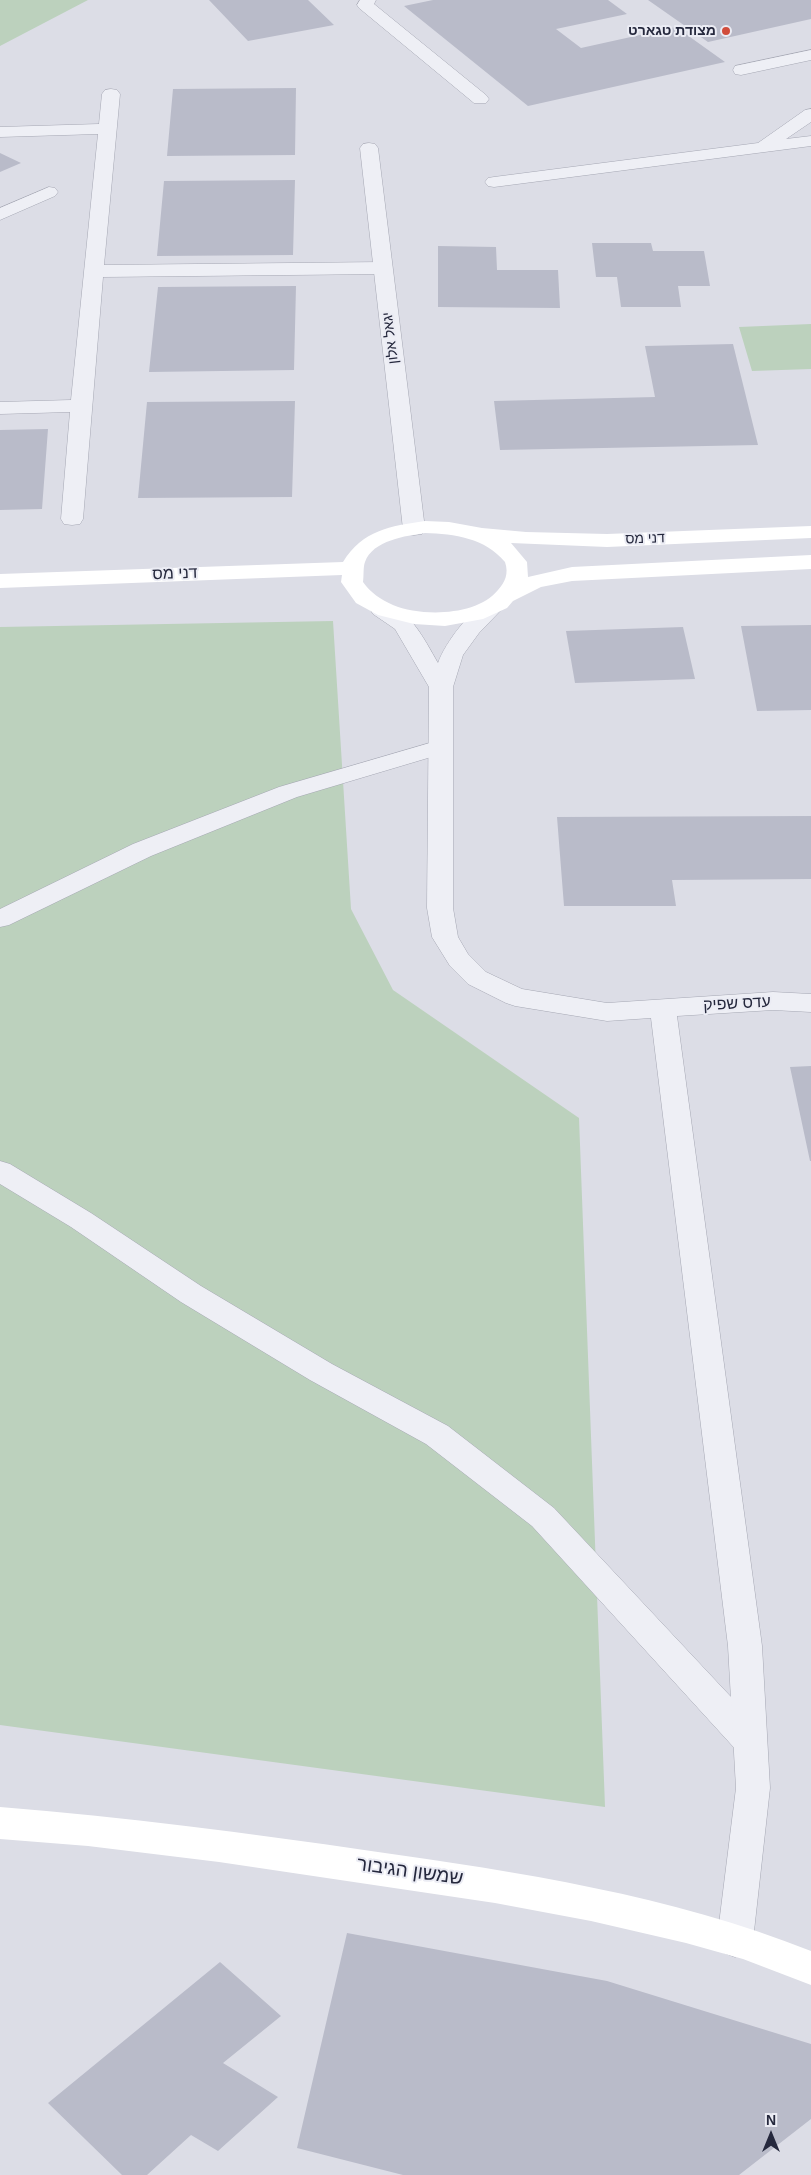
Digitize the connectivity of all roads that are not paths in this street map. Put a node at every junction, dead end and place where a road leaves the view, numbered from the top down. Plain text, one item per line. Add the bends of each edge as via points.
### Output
1 (368, 0) edge
2 (811, 55) edge
3 (741, 70) dead end
4 (111, 94) dead end
5 (480, 99) dead end
6 (811, 114) edge
7 (108, 129) junction
8 (0, 132) edge
9 (811, 141) edge
10 (369, 148) dead end
11 (762, 148) junction
12 (494, 182) dead end
13 (49, 192) dead end
14 (0, 215) edge
15 (383, 268) junction
16 (94, 271) junction
17 (81, 406) junction
18 (0, 408) edge
19 (72, 519) dead end
20 (414, 528) junction
21 (811, 532) edge
22 (479, 534) junction
23 (811, 562) edge
24 (351, 568) junction
25 (0, 580) edge
26 (501, 601) junction
27 (381, 609) junction
28 (440, 687) junction
29 (440, 746) junction
30 (0, 919) edge
31 (811, 1003) edge
32 (663, 1009) junction
33 (6, 1180) edge
34 (750, 1741) junction
35 (0, 1823) edge
36 (735, 1940) junction
37 (811, 1968) edge

1 - 5 street via 365,5
2 - 3 street
4 - 7 street
6 - 11 street
7 - 8 street
7 - 16 street
9 - 11 street
10 - 15 street, יגאל אלון
11 - 12 street
13 - 14 street
15 - 16 street
15 - 20 street, יגאל אלון
16 - 17 street
17 - 18 street
17 - 19 street
20 - 22 street via 453,527
20 - 24 street via 375,540 358,553
21 - 22 street, דני מס via 626,540 514,538
22 - 26 street via 501,544 515,558 519,574
23 - 26 street, דני מס via 572,574 534,582
24 - 25 street, דני מס
24 - 27 street via 352,580 362,596
26 - 27 street via 467,617 437,620 407,617
26 - 28 street via 471,628 452,655
27 - 28 street via 404,625
28 - 29 street, עדס שפיק
29 - 30 street via 288,792 142,850
29 - 32 street, עדס שפיק via 440,908 445,937 459,960 477,978 515,997 607,1012
31 - 32 street, עדס שפיק via 773,1001
32 - 34 street via 745,1646
33 - 34 street via 81,1220 190,1294 321,1372 437,1435 543,1517
34 - 36 street via 753,1788
35 - 36 street, שמשון הגיבור via 69,1828 283,1854 471,1881 566,1898
36 - 37 street, שמשון הגיבור

